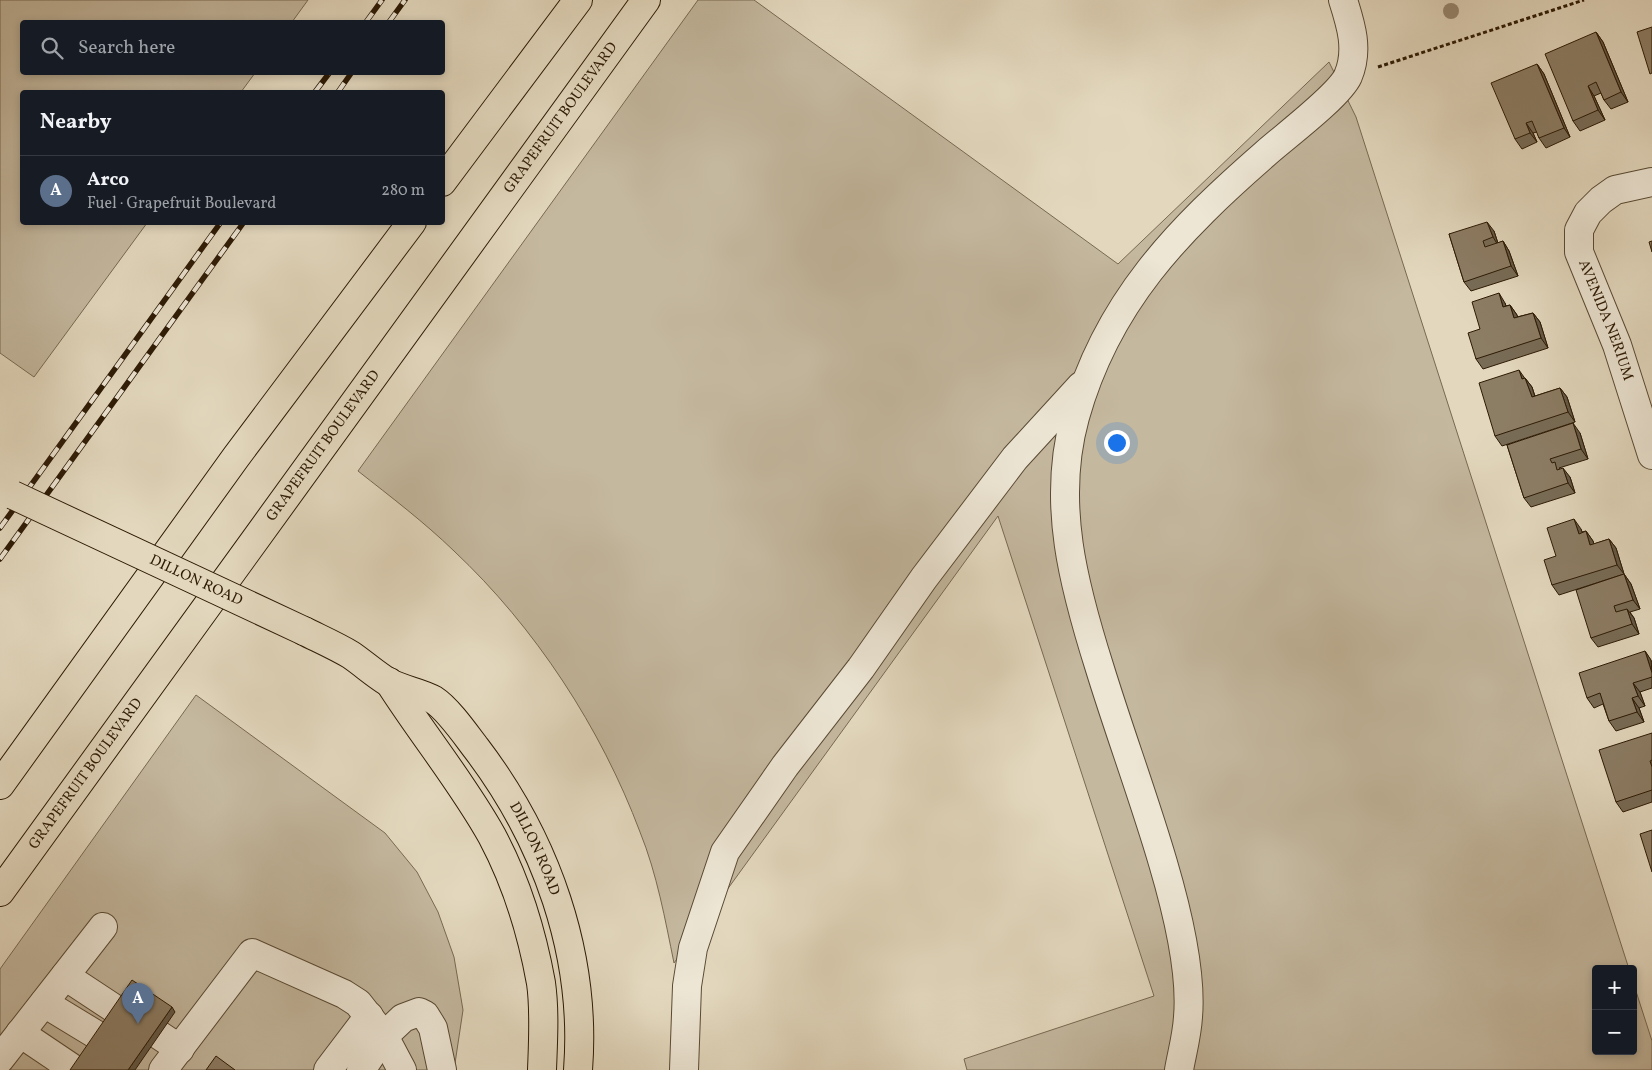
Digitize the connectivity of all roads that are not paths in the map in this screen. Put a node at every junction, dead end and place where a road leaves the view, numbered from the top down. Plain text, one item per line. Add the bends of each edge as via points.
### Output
1 (578, 0) edge
2 (646, 0) edge
3 (1343, 0) edge
4 (445, 178) edge
5 (1652, 182) edge
6 (410, 225) edge
7 (1087, 379) junction
8 (1652, 455) edge
9 (0, 488) edge
10 (389, 682) junction
11 (0, 785) edge
12 (0, 892) edge
13 (103, 926) dead end
14 (65, 976) junction
15 (44, 1003) junction
16 (118, 1011) edge
17 (376, 1026) junction
18 (20, 1034) junction
19 (100, 1037) edge
20 (0, 1059) edge
21 (152, 1068) edge
22 (75, 1070) edge
23 (328, 1070) edge
24 (361, 1070) edge
25 (402, 1070) edge
26 (442, 1070) edge
27 (542, 1070) edge
28 (578, 1070) edge
29 (684, 1070) edge
30 (1179, 1070) edge

1 - 4 main road
2 - 12 main road, GRAPEFRUIT BOULEVARD
3 - 7 street via 1353,32 1353,56 1347,78 1215,198 1151,267 1119,311 1092,362
5 - 8 street, AVENIDA NERIUM via 1615,190 1601,200 1588,214 1580,230 1579,252 1617,345
6 - 11 main road via 236,457
7 - 29 street via 1015,458 785,766 725,852 693,948 687,986
7 - 30 street via 1074,419 1066,474 1066,534 1076,592 1173,897 1185,956 1189,1015
9 - 10 main road, DILLON ROAD, bridge via 304,631 350,654
10 - 27 main road, DILLON ROAD via 447,764 492,837 521,902 541,984
10 - 28 main road, DILLON ROAD via 435,700 445,711 484,758 508,794 537,850 553,888 576,978
13 - 14 street
14 - 15 street
14 - 16 street
15 - 18 street
15 - 19 street
17 - 21 street via 358,1003 344,994 252,952 169,1042
17 - 23 street
17 - 24 street
17 - 25 street
17 - 26 street via 419,1012 425,1015 432,1028
18 - 20 street
18 - 22 street

